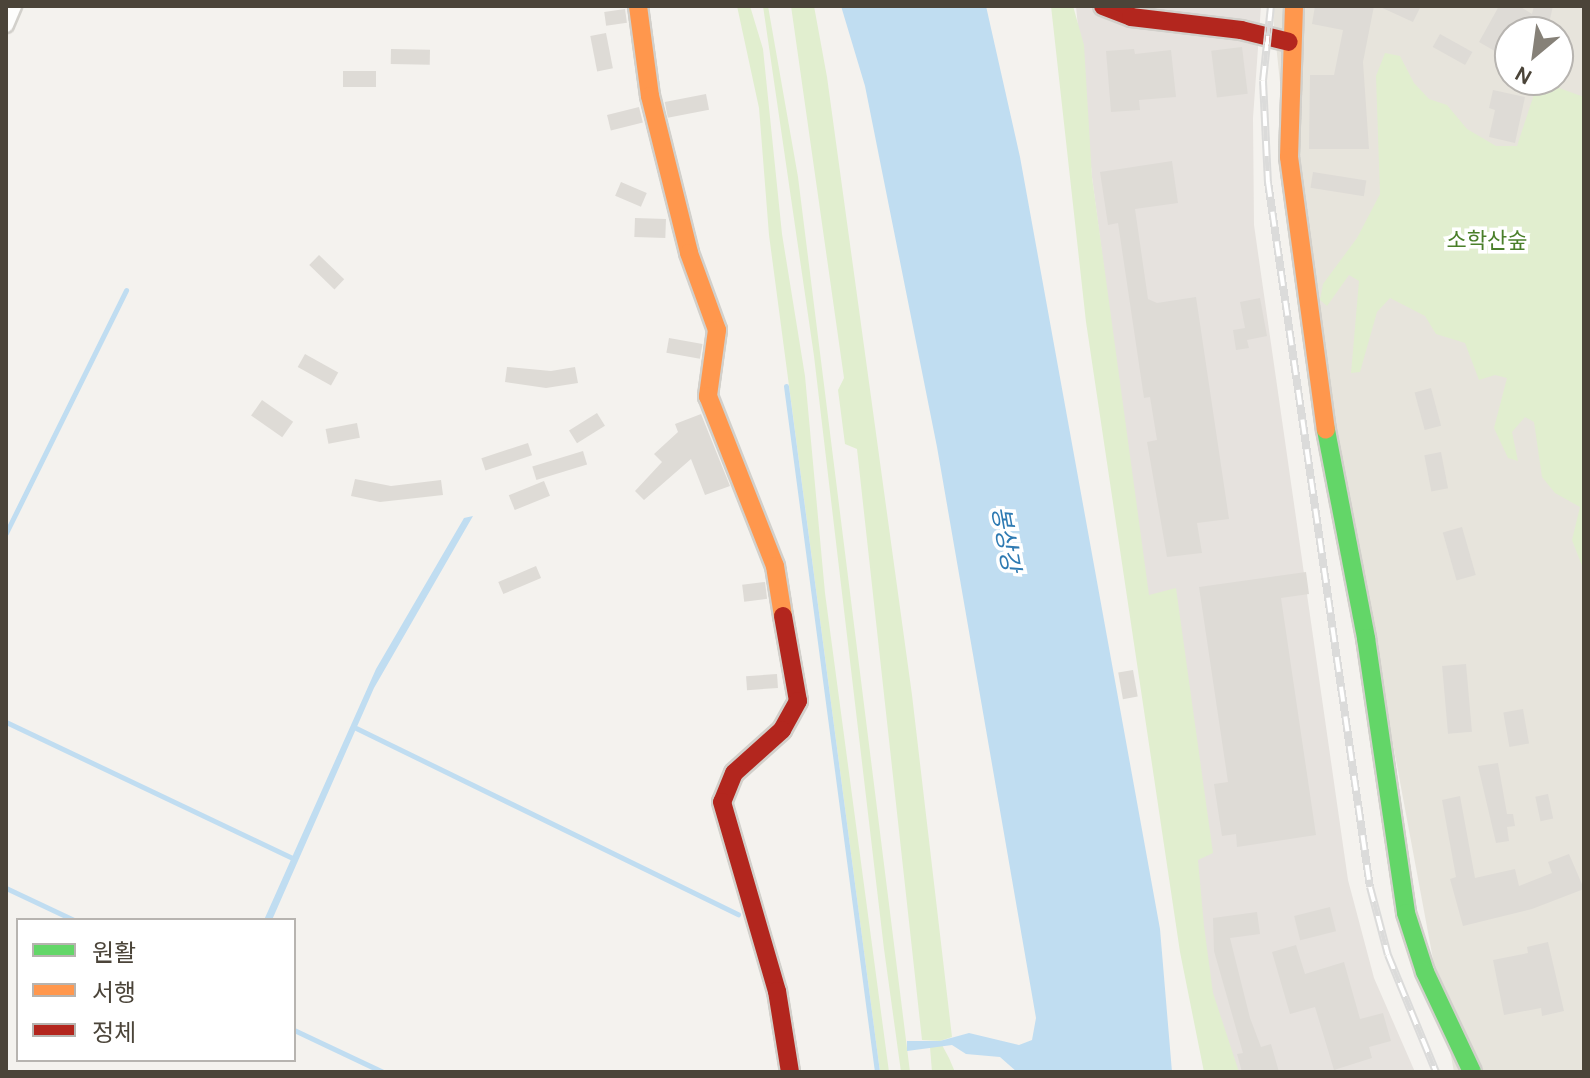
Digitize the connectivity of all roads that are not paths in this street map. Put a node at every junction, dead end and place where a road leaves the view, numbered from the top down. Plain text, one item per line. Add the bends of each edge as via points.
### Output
1 (14, 6) edge
2 (638, 6) edge
3 (1103, 6) edge
4 (1294, 6) edge
5 (6, 25) edge
6 (1289, 42) junction
7 (790, 1072) edge
8 (1472, 1072) edge

1 - 5 street
2 - 7 main road via 650,96 689,253 717,330 708,396 775,566 798,701 782,730 734,773 722,802 777,991
3 - 6 main road via 1131,17 1241,30
4 - 6 main road
6 - 8 main road via 1287,131 1294,197 1325,426 1366,638 1406,913 1425,972

